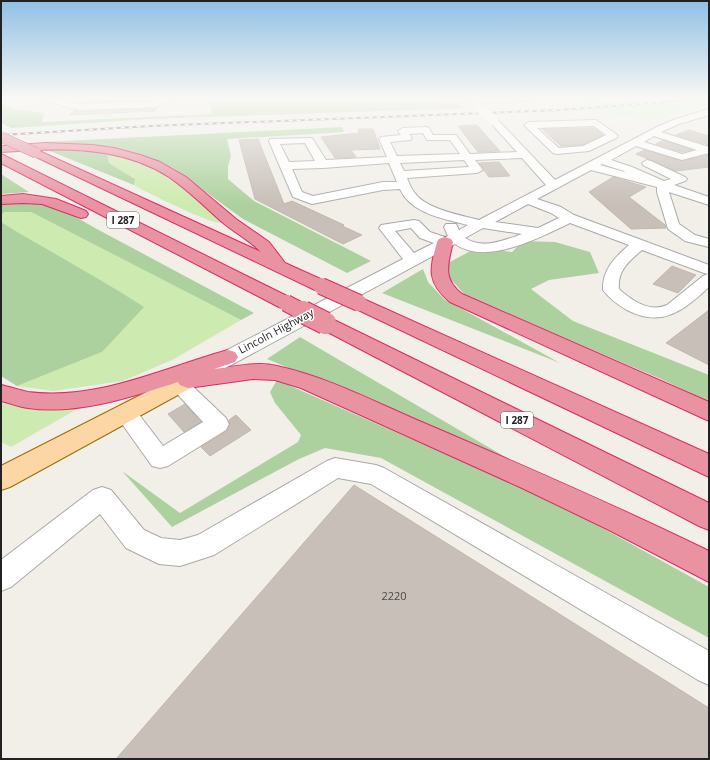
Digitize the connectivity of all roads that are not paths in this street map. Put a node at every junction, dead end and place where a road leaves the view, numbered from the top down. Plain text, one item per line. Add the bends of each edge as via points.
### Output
1 (405, 134) edge
2 (428, 134) edge
3 (506, 134) edge
4 (540, 134) edge
5 (611, 134) edge
6 (649, 134) edge
7 (661, 134) edge
8 (1, 137) edge
9 (635, 142) junction
10 (1, 149) edge
11 (708, 150) edge
12 (557, 151) junction
13 (522, 153) junction
14 (613, 153) junction
15 (468, 157) junction
16 (1, 158) edge
17 (393, 160) junction
18 (601, 160) junction
19 (365, 162) junction
20 (323, 165) junction
21 (286, 166) junction
22 (589, 166) junction
23 (403, 180) junction
24 (553, 185) junction
25 (663, 185) junction
26 (383, 186) junction
27 (1, 200) edge
28 (526, 200) junction
29 (709, 201) edge
30 (437, 213) junction
31 (569, 218) junction
32 (480, 224) junction
33 (540, 232) junction
34 (450, 240) junction
35 (709, 243) edge
36 (640, 244) junction
37 (411, 260) junction
38 (279, 267) junction
39 (709, 270) edge
40 (709, 279) edge
41 (246, 283) junction
42 (228, 357) junction
43 (184, 383) junction
44 (1, 393) edge
45 (709, 412) edge
46 (126, 414) junction
47 (709, 466) edge
48 (1, 479) edge
49 (709, 517) edge
50 (709, 568) edge
51 (1, 576) edge
52 (709, 669) edge

1 - 17 street via 407,138 384,139
2 - 15 street via 430,138 453,137
3 - 13 street, bridge
4 - 12 street
5 - 12 street via 613,136 585,149
6 - 9 street, Lincoln Highway
7 - 11 street
8 - 38 highway, I 287, bridge
9 - 11 street via 682,157
9 - 14 street, Lincoln Highway
10 - 38 highway via 39,146 84,148 141,158 174,175 236,227 267,249
12 - 13 street
13 - 15 street
13 - 24 street
14 - 18 street, Lincoln Highway
14 - 25 street via 681,179
15 - 17 street
15 - 23 street via 477,170
16 - 41 highway, I 287
17 - 19 street
17 - 23 street
18 - 22 street, Lincoln Highway
18 - 25 street via 628,168
19 - 20 street
19 - 26 street
20 - 21 street
20 - 21 street via 308,140 274,141
21 - 26 street via 297,194 312,200
22 - 24 street, Lincoln Highway
22 - 25 street
23 - 26 street
23 - 30 street via 414,199
24 - 28 street, Lincoln Highway
25 - 29 street
25 - 35 street via 662,192 673,226 690,238
27 - 41 highway via 52,202 218,279
28 - 31 street via 556,210
28 - 32 street, Lincoln Highway
30 - 32 street
30 - 34 street via 452,229
31 - 33 street
31 - 36 street
32 - 33 street
32 - 34 street, Lincoln Highway
33 - 34 street via 494,248 470,248
34 - 37 street, Lincoln Highway
34 - 37 street via 425,235 414,224 386,228
34 - 45 highway via 438,270 448,292 456,298
36 - 39 street
36 - 40 street via 620,260 609,282 611,290 627,303 642,310 666,312
37 - 42 street, Lincoln Highway
38 - 47 highway, I 287, bridge
41 - 49 highway, I 287, bridge
42 - 43 street, Lincoln Highway
42 - 44 highway via 135,387 73,400 25,399
43 - 46 main road, Lincoln Highway
43 - 46 street via 218,424 160,459
43 - 50 highway via 253,372 276,373 308,383 538,483 617,520
46 - 48 main road, Lincoln Highway
51 - 52 street via 102,498 135,539 159,552 180,552 204,546 335,468 376,475

